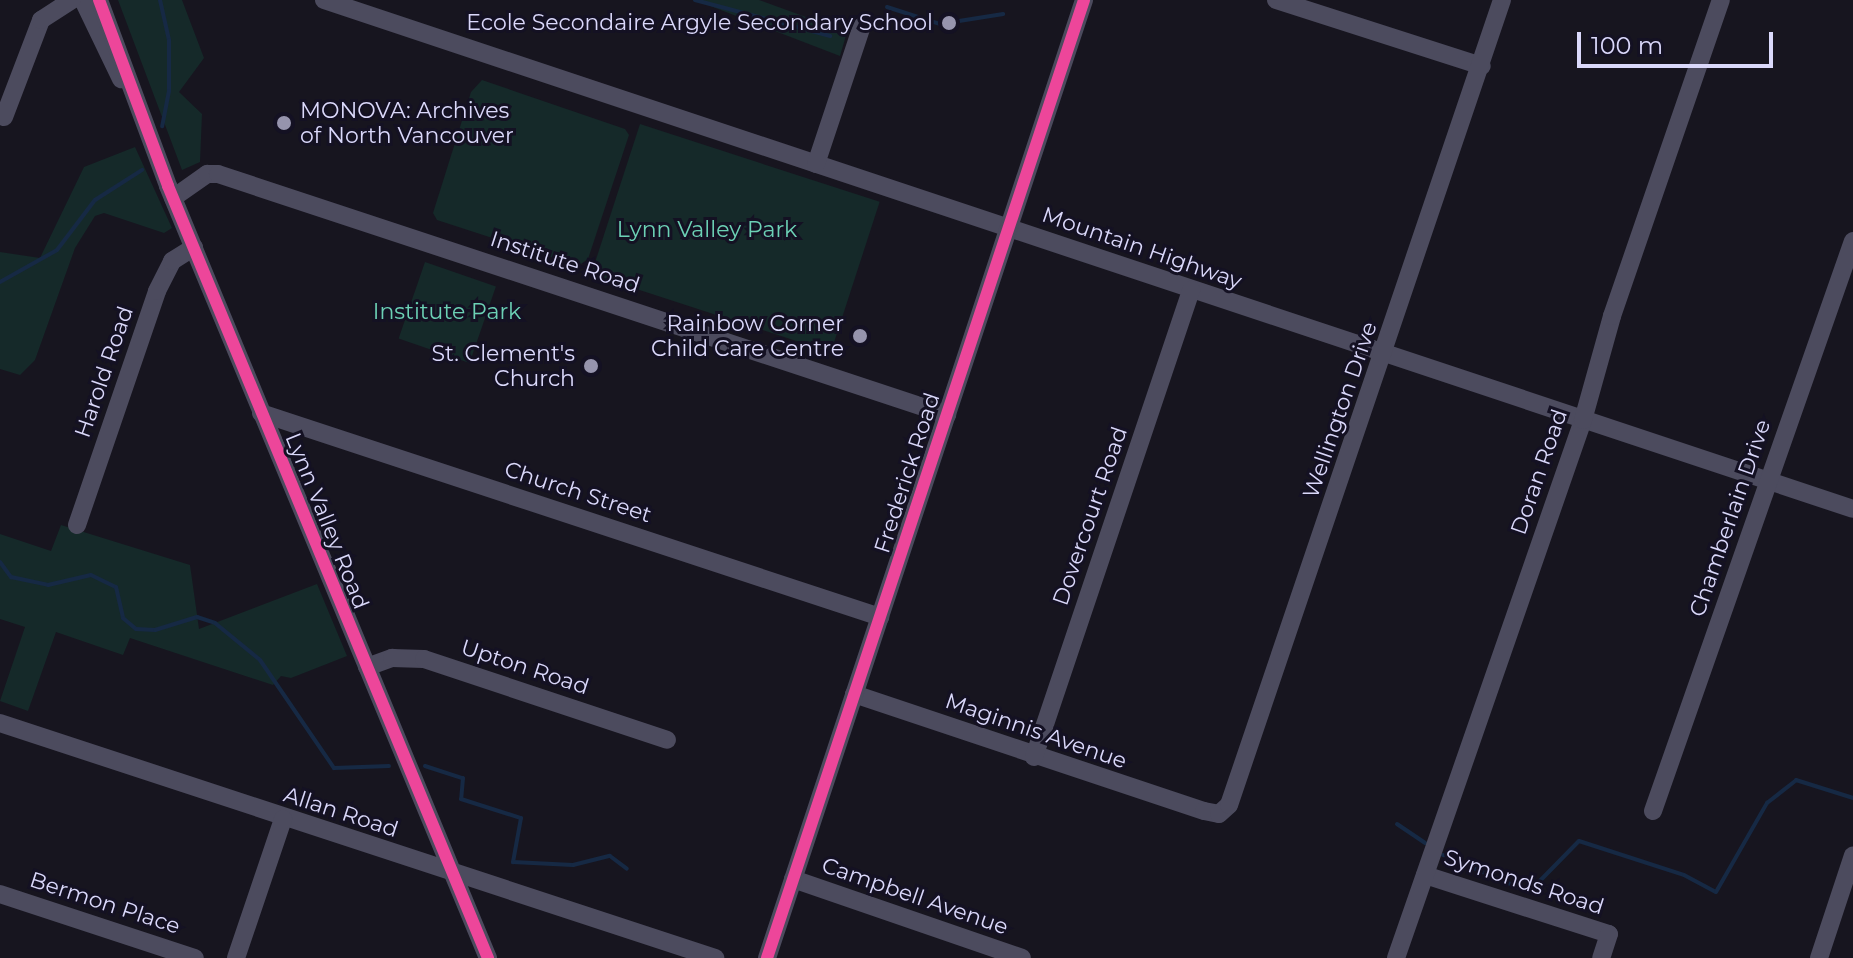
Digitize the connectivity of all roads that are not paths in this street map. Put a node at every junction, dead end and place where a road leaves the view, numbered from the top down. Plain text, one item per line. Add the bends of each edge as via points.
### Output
1 (72, 0) edge
2 (83, 0) edge
3 (99, 0) edge
4 (324, 0) edge
5 (1084, 0) edge
6 (1502, 0) edge
7 (1721, 0) edge
8 (1286, 2) edge
9 (862, 26) dead end
10 (1482, 66) junction
11 (133, 98) junction
12 (4, 117) dead end
13 (816, 164) junction
14 (173, 198) junction
15 (1009, 228) junction
16 (1853, 241) edge
17 (194, 247) junction
18 (1191, 290) junction
19 (1384, 355) junction
20 (261, 413) junction
21 (947, 415) junction
22 (1583, 420) junction
23 (1769, 482) junction
24 (1853, 509) edge
25 (77, 525) dead end
26 (880, 617) junction
27 (367, 667) junction
28 (854, 694) junction
29 (0, 723) edge
30 (667, 740) dead end
31 (1034, 757) junction
32 (1204, 811) joint
33 (1653, 811) dead end
34 (283, 819) junction
35 (1853, 855) edge
36 (453, 873) junction
37 (1425, 875) junction
38 (793, 879) junction
39 (0, 894) edge
40 (966, 939) junction
41 (195, 958) edge
42 (236, 958) edge
43 (486, 958) edge
44 (715, 958) edge
45 (767, 958) edge
46 (960, 958) edge
47 (1022, 958) edge
48 (1396, 958) edge
49 (1601, 958) edge
50 (1819, 958) edge

1 - 12 street via 41,20
2 - 11 street, Lynn Valley Road
3 - 11 street, Lynn Valley Road
4 - 13 street, Mountain Highway
5 - 15 street, Frederick Road
6 - 10 street, Wellington Drive
7 - 22 street, Doran Road via 1612,316
8 - 10 street
9 - 13 street
10 - 19 street, Wellington Drive
11 - 14 street, Lynn Valley Road
13 - 15 street, Mountain Highway
14 - 17 street, Lynn Valley Road
14 - 21 street, Institute Road via 207,174 218,174
15 - 18 street, Mountain Highway
15 - 21 street, Frederick Road
16 - 23 street, Chamberlain Drive
17 - 20 street, Lynn Valley Road
17 - 25 street, Harold Road via 172,261 157,291
18 - 19 street, Mountain Highway
18 - 31 street, Dovercourt Road
19 - 22 street, Mountain Highway
19 - 32 street, Wellington Drive via 1235,794 1219,814
20 - 26 street, Church Street
20 - 27 street, Lynn Valley Road
21 - 26 street, Frederick Road
22 - 23 street, Mountain Highway
22 - 37 street, Doran Road
23 - 24 street, Mountain Highway
23 - 33 street, Chamberlain Drive
26 - 28 street, Frederick Road
27 - 30 street, Upton Road via 392,658 424,659
27 - 36 street, Lynn Valley Road
28 - 31 street, Maginnis Avenue
28 - 38 street, Frederick Road
29 - 34 street, Allan Road
31 - 32 street, Maginnis Avenue
34 - 36 street, Allan Road
34 - 42 street
35 - 50 street
36 - 43 street, Lynn Valley Road
36 - 44 street, Allan Road
37 - 48 street, Doran Road
37 - 49 street, Symonds Road via 1609,934
38 - 40 street, Campbell Avenue
38 - 45 street, Frederick Road
39 - 41 street, Bermon Place
40 - 46 street
40 - 47 street, Campbell Avenue

